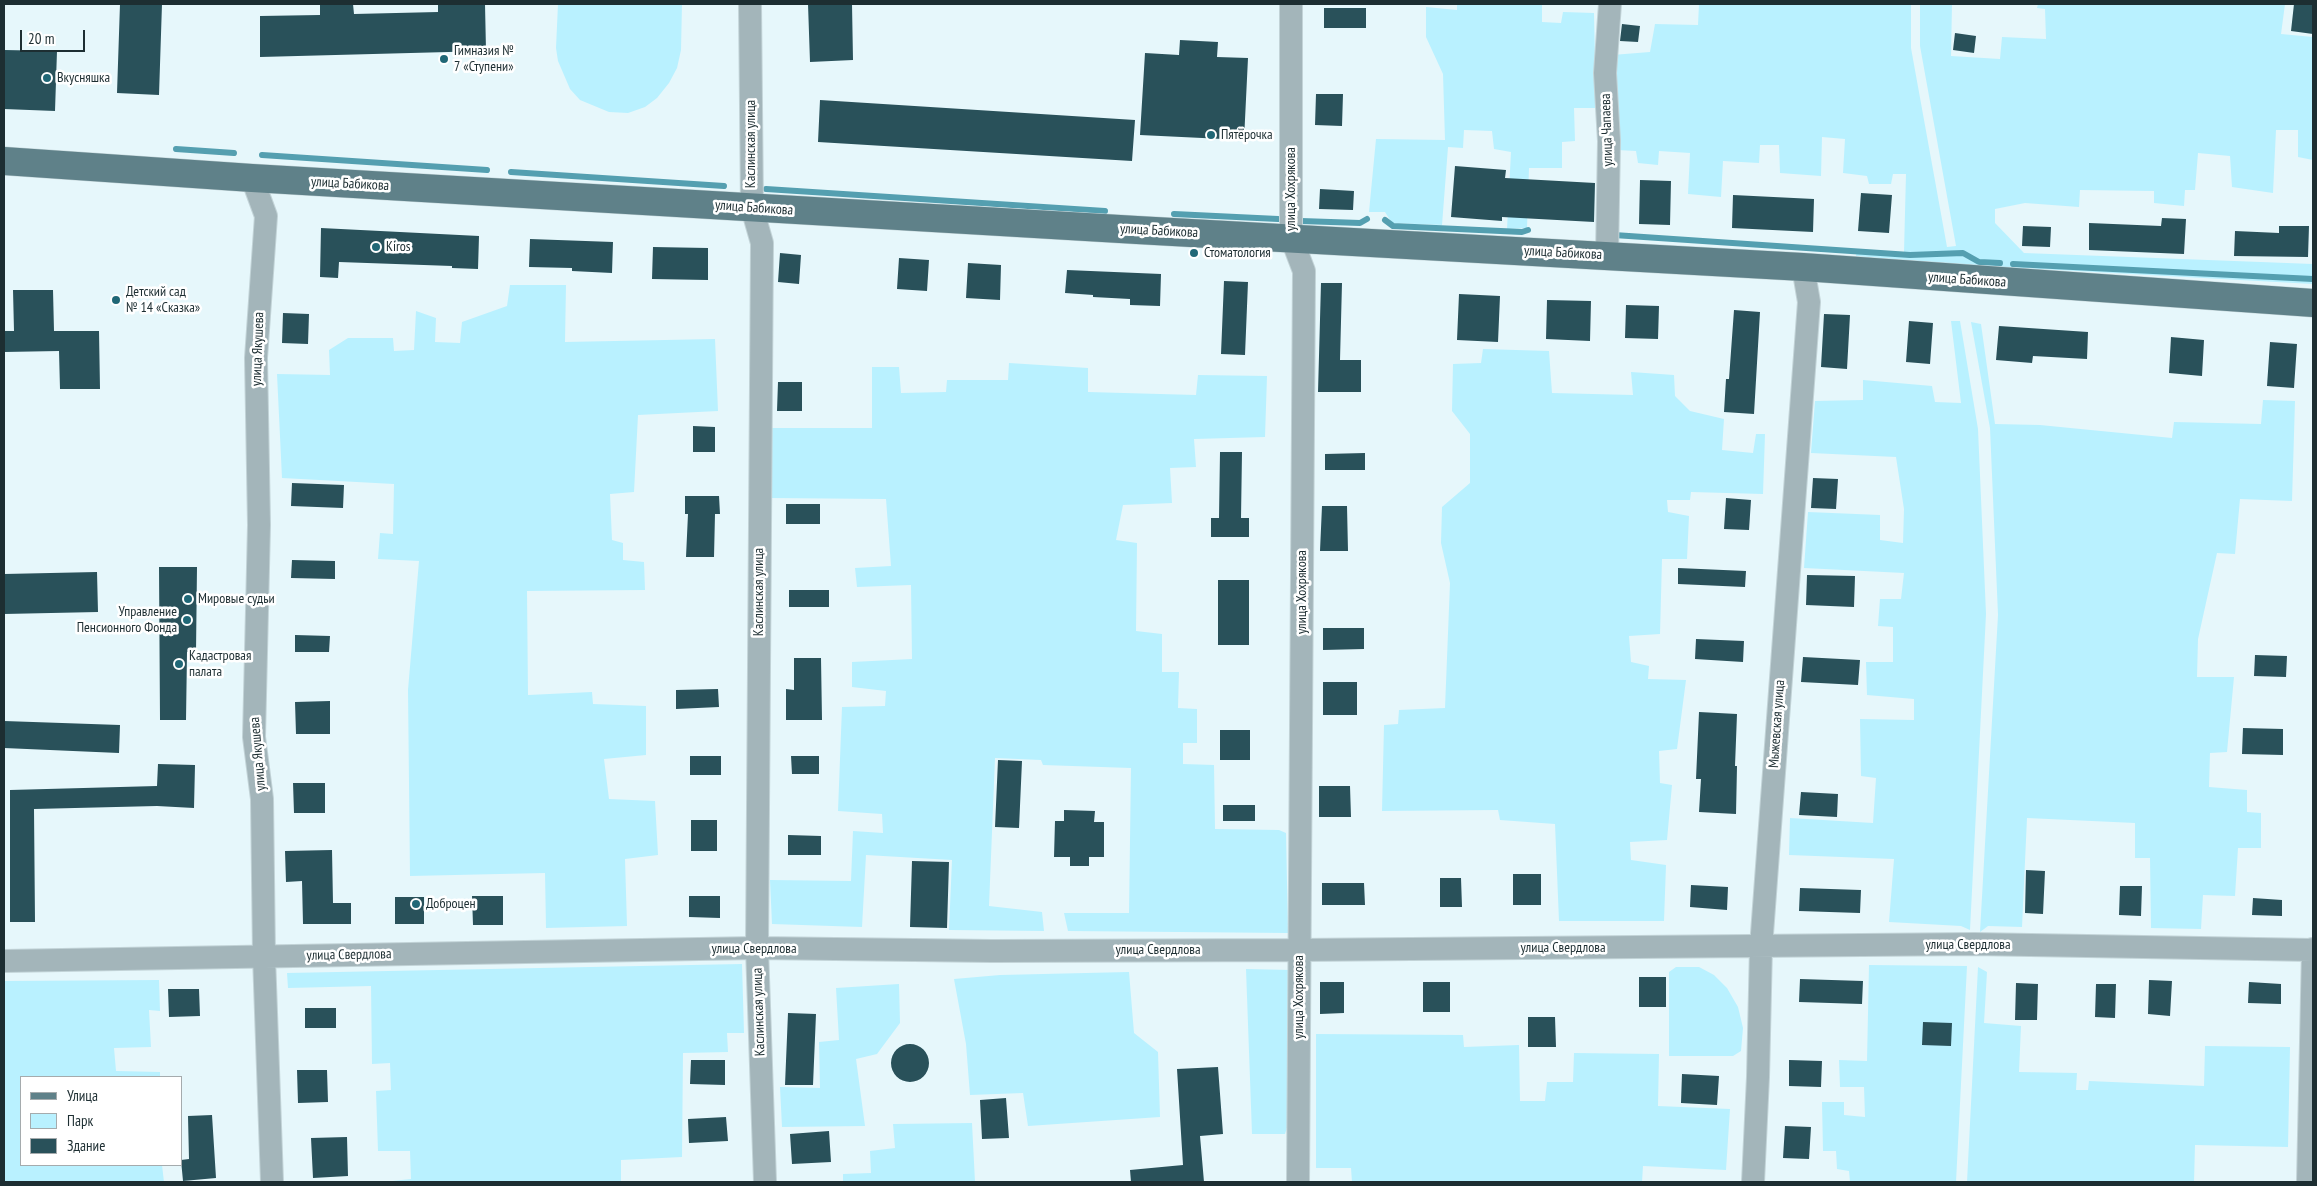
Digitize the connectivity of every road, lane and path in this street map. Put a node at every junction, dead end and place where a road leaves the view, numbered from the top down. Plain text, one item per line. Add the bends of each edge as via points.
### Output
1 (750, 4) edge
2 (1291, 4) edge
3 (1610, 4) edge
4 (4, 161) edge
5 (252, 178) junction
6 (752, 208) junction
7 (1291, 237) junction
8 (1607, 256) junction
9 (1803, 267) junction
10 (2313, 303) edge
11 (1761, 947) junction
12 (757, 948) junction
13 (1299, 950) junction
14 (2313, 950) edge
15 (264, 956) junction
16 (4, 961) edge
17 (272, 1182) edge
18 (765, 1182) edge
19 (1298, 1182) edge
20 (1753, 1182) edge
21 (2308, 1182) edge

1 - 6 street, Каслинская улица
2 - 7 street, улица Хохрякова
3 - 8 street, улица Чапаева via 1605,73 1609,141
4 - 5 main road, улица Бабикова
5 - 6 main road, улица Бабикова
5 - 15 street, улица Якушева via 266,216 256,358 259,525 254,737 262,799
6 - 7 main road, улица Бабикова
6 - 12 street, Каслинская улица via 762,243
7 - 8 main road, улица Бабикова
7 - 13 street, улица Хохрякова via 1304,271
8 - 9 main road, улица Бабикова
9 - 10 main road, улица Бабикова
9 - 11 street, Мыжевская улица via 1809,302
11 - 13 street, улица Свердлова
11 - 14 street, улица Свердлова via 1974,944
11 - 20 street, Мыжевская улица
12 - 13 street, улица Свердлова
12 - 15 street, улица Свердлова
12 - 18 street, Каслинская улица
13 - 19 street, улица Хохрякова
14 - 21 street
15 - 16 street, улица Свердлова
15 - 17 street, улица Якушева

